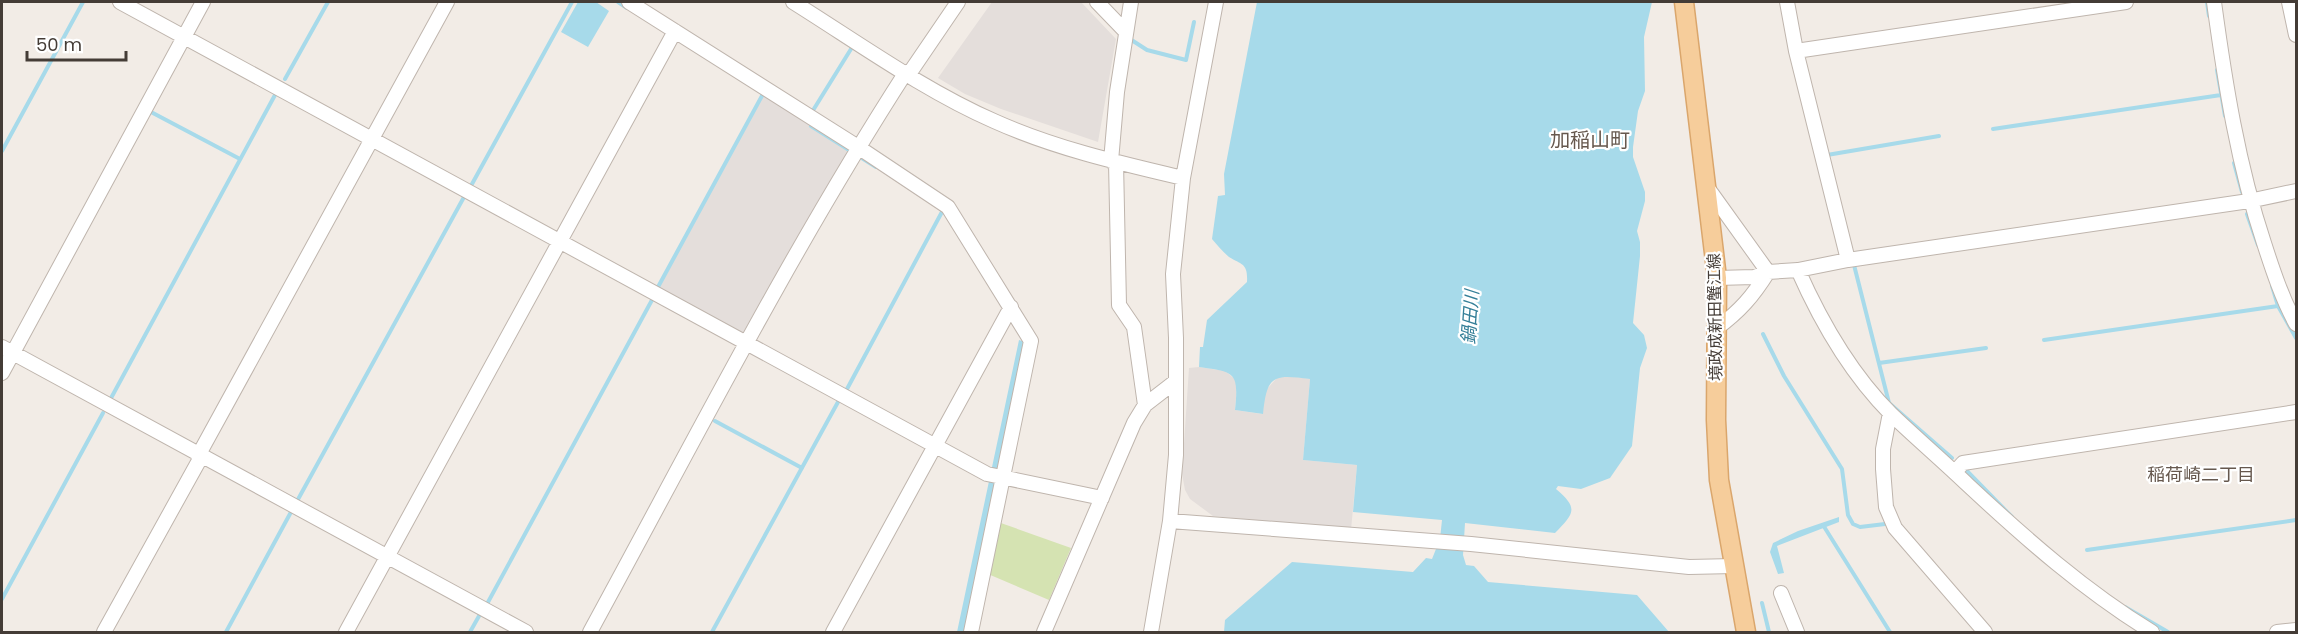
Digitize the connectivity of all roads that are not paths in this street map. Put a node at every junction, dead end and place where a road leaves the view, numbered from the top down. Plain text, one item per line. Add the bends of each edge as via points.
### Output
1 (120, 2) edge
2 (203, 2) edge
3 (447, 2) edge
4 (628, 2) edge
5 (793, 2) edge
6 (1098, 2) edge
7 (1131, 2) edge
8 (1216, 2) edge
9 (1684, 2) edge
10 (1787, 2) edge
11 (2126, 2) edge
12 (2214, 2) edge
13 (2289, 2) edge
14 (954, 3) edge
15 (808, 5) edge
16 (1125, 31) junction
17 (675, 32) junction
18 (2296, 35) edge
19 (184, 37) junction
20 (1796, 51) junction
21 (908, 73) junction
22 (372, 139) junction
23 (856, 151) junction
24 (1114, 161) junction
25 (1183, 178) junction
26 (1706, 185) junction
27 (2296, 191) edge
28 (2249, 201) junction
29 (560, 241) junction
30 (1848, 260) junction
31 (1798, 270) junction
32 (1768, 272) junction
33 (1717, 278) junction
34 (1011, 307) junction
35 (2296, 324) edge
36 (1717, 328) junction
37 (747, 344) junction
38 (7, 350) edge
39 (2, 373) edge
40 (1176, 381) junction
41 (1145, 405) junction
42 (2296, 412) edge
43 (1890, 413) junction
44 (935, 446) junction
45 (200, 456) junction
46 (1955, 472) junction
47 (996, 476) junction
48 (1102, 498) junction
49 (1170, 521) junction
50 (386, 557) junction
51 (1734, 566) junction
52 (1781, 593) dead end
53 (2296, 630) edge
54 (104, 633) edge
55 (345, 633) edge
56 (526, 633) edge
57 (590, 633) edge
58 (833, 633) edge
59 (971, 633) edge
60 (1044, 633) edge
61 (1151, 633) edge
62 (1746, 633) edge
63 (1797, 633) edge
64 (1985, 633) edge
65 (2152, 633) edge
66 (2277, 633) edge

1 - 19 street
2 - 19 street
3 - 22 street
4 - 17 street
5 - 15 street
6 - 16 street
7 - 16 street
8 - 25 street
9 - 26 main road, 境政成新田蟹江線
10 - 20 street
11 - 20 street
12 - 28 street
13 - 18 street
14 - 21 street
15 - 21 street
16 - 24 street
17 - 23 street
17 - 29 street
19 - 22 street
19 - 38 street
20 - 30 street
21 - 23 street
21 - 24 street via 995,122
22 - 29 street
22 - 45 street
23 - 34 street via 948,207
23 - 37 street
24 - 25 street
24 - 41 street via 1119,304 1134,327
25 - 40 street via 1173,274
26 - 32 street
26 - 33 main road, 境政成新田蟹江線
27 - 28 street
28 - 30 street
28 - 35 street via 2283,300
29 - 37 street
29 - 50 street
30 - 31 street
31 - 32 street
31 - 43 street via 1830,335
32 - 33 street via 1754,277
32 - 36 street via 1753,296
33 - 36 main road, 境政成新田蟹江線
34 - 44 street
34 - 47 street via 1030,340
36 - 51 main road, 境政成新田蟹江線 via 1719,480
37 - 44 street
37 - 57 street
38 - 39 street
38 - 45 street
40 - 41 street
40 - 49 street via 1176,455
41 - 48 street
42 - 46 street via 1963,463
43 - 46 street
43 - 64 street via 1882,449 1886,507 1895,528
44 - 47 street
44 - 58 street
45 - 50 street
45 - 54 street
46 - 65 street via 2031,543 2115,610
47 - 48 street
47 - 59 street
48 - 60 street
49 - 51 street via 1471,544 1689,567
49 - 61 street
50 - 55 street
50 - 56 street
51 - 62 main road, 境政成新田蟹江線
52 - 63 street
53 - 66 street

